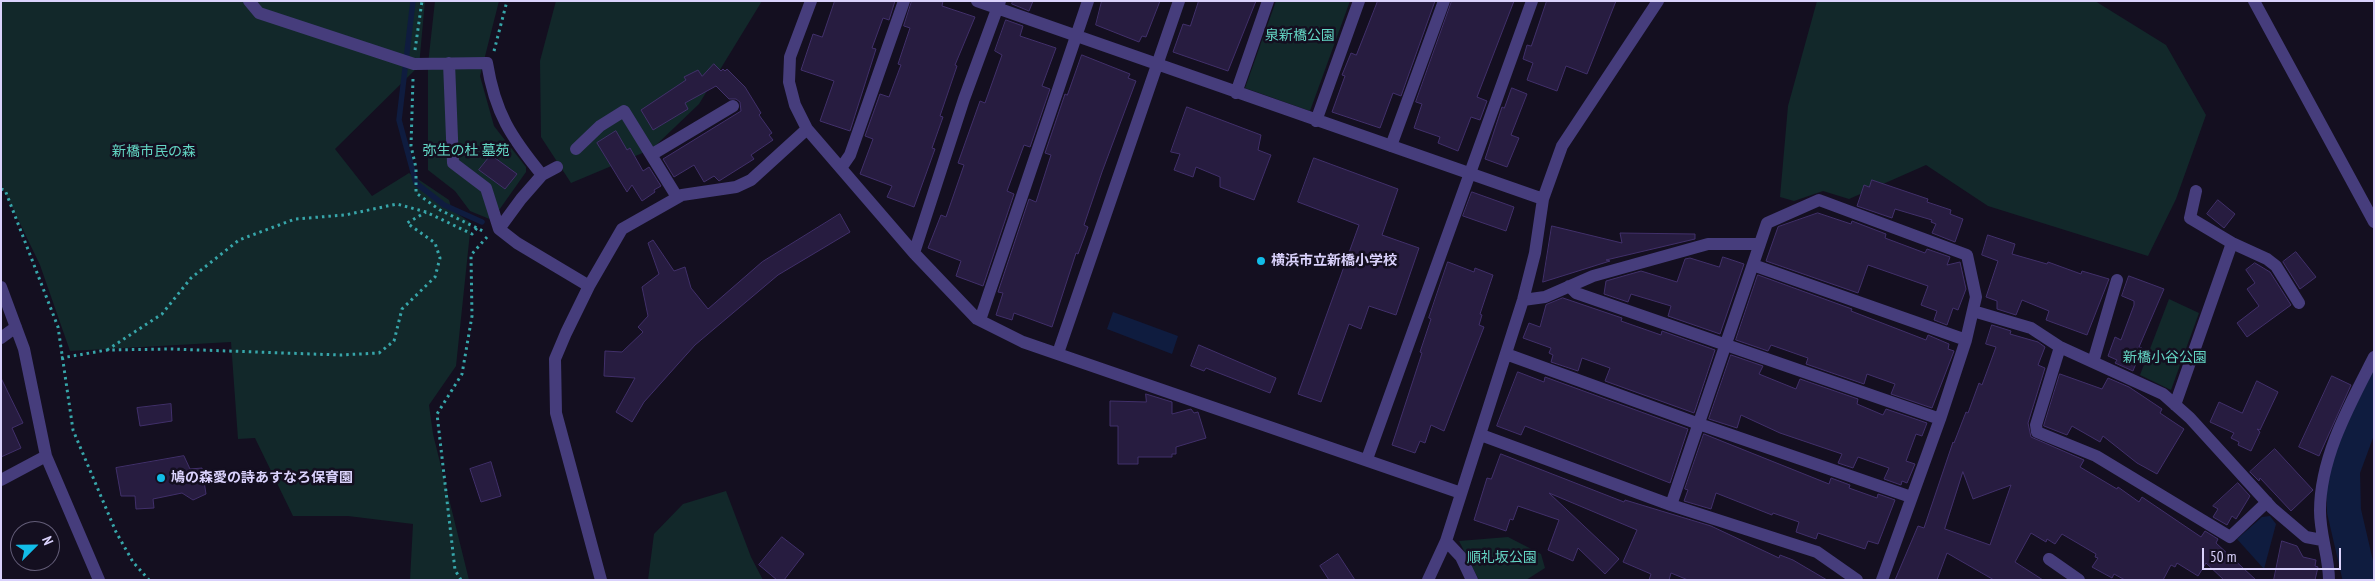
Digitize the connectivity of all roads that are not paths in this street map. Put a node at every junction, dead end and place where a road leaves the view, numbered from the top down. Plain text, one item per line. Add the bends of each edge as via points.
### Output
1 (249, 1) edge
2 (811, 1) edge
3 (904, 1) edge
4 (977, 1) edge
5 (1088, 1) edge
6 (1180, 1) edge
7 (1268, 1) edge
8 (1359, 1) edge
9 (1444, 1) edge
10 (1532, 1) edge
11 (1658, 1) edge
12 (2254, 1) edge
13 (998, 5) edge
14 (1076, 36) junction
15 (449, 63) junction
16 (1157, 66) junction
17 (1236, 93) junction
18 (733, 106) dead end
19 (1316, 121) junction
20 (807, 129) junction
21 (1391, 146) junction
22 (576, 149) dead end
23 (651, 155) junction
24 (557, 167) dead end
25 (842, 168) junction
26 (1470, 174) junction
27 (542, 175) junction
28 (2196, 191) dead end
29 (677, 197) junction
30 (1543, 199) junction
31 (2374, 222) edge
32 (499, 229) junction
33 (2232, 243) junction
34 (1760, 244) junction
35 (914, 253) junction
36 (1753, 265) junction
37 (2117, 280) dead end
38 (589, 286) junction
39 (1569, 286) junction
40 (1, 287) edge
41 (1523, 300) junction
42 (2299, 303) dead end
43 (1973, 311) junction
44 (980, 320) junction
45 (16, 327) junction
46 (1, 338) edge
47 (1966, 340) junction
48 (1726, 345) junction
49 (2060, 347) junction
50 (1058, 353) junction
51 (1506, 354) junction
52 (2374, 357) edge
53 (2093, 362) junction
54 (2175, 405) junction
55 (1940, 419) junction
56 (1699, 424) junction
57 (1481, 435) junction
58 (46, 456) junction
59 (1367, 459) junction
60 (1, 480) edge
61 (1461, 493) junction
62 (1911, 497) junction
63 (2267, 502) junction
64 (1671, 505) junction
65 (2322, 540) junction
66 (1446, 541) junction
67 (2049, 559) dead end
68 (99, 580) edge
69 (601, 580) edge
70 (1428, 580) edge
71 (1472, 580) edge
72 (1858, 580) edge
73 (1882, 580) edge
74 (2079, 580) edge
75 (2330, 580) edge

1 - 15 street via 259,13 414,64
2 - 20 street via 790,57 789,82 795,105
3 - 25 street via 850,155
4 - 13 street
5 - 14 street
6 - 16 street
7 - 17 street
8 - 19 street
9 - 21 street
10 - 26 street
11 - 30 street via 1562,146
12 - 31 street
13 - 14 street
13 - 35 street
14 - 16 street
14 - 44 street
15 - 27 street via 487,63 498,109 520,148
15 - 32 street via 453,163 486,188
16 - 17 street
16 - 50 street
17 - 19 street
18 - 23 street
19 - 21 street
20 - 25 street
20 - 29 street via 751,180 736,187
21 - 26 street
22 - 23 street via 600,126 624,111
23 - 29 street
24 - 27 street
25 - 35 street
26 - 30 street
26 - 59 street
27 - 32 street
28 - 33 street via 2190,218
29 - 38 street via 622,230
30 - 41 street via 1535,253
32 - 38 street
33 - 42 street via 2276,266
33 - 54 street
34 - 36 street
34 - 39 street via 1708,244 1593,276
34 - 43 street via 1766,223 1818,200 1967,255 1976,297
35 - 44 street
36 - 47 street
36 - 48 street
37 - 53 street
38 - 69 street via 555,359 556,414
39 - 41 street via 1545,298
39 - 48 street via 1576,293
40 - 45 street
41 - 51 street
43 - 47 street
43 - 49 street via 2031,328
44 - 50 street via 1023,342
45 - 46 street
45 - 58 street via 24,348
47 - 55 street
48 - 55 street
48 - 56 street
49 - 53 street
49 - 63 street via 2036,424 2037,432 2096,456 2230,537
50 - 59 street
51 - 56 street
51 - 57 street
52 - 65 street via 2332,448 2320,485
53 - 54 street via 2163,394
54 - 63 street
55 - 62 street
56 - 62 street
56 - 64 street
57 - 61 street
57 - 64 street
58 - 60 street
58 - 68 street
59 - 61 street
61 - 66 street
62 - 73 street
63 - 65 street via 2306,538
64 - 72 street via 1817,552
65 - 75 street
66 - 70 street
66 - 71 street via 1461,557
67 - 74 street

